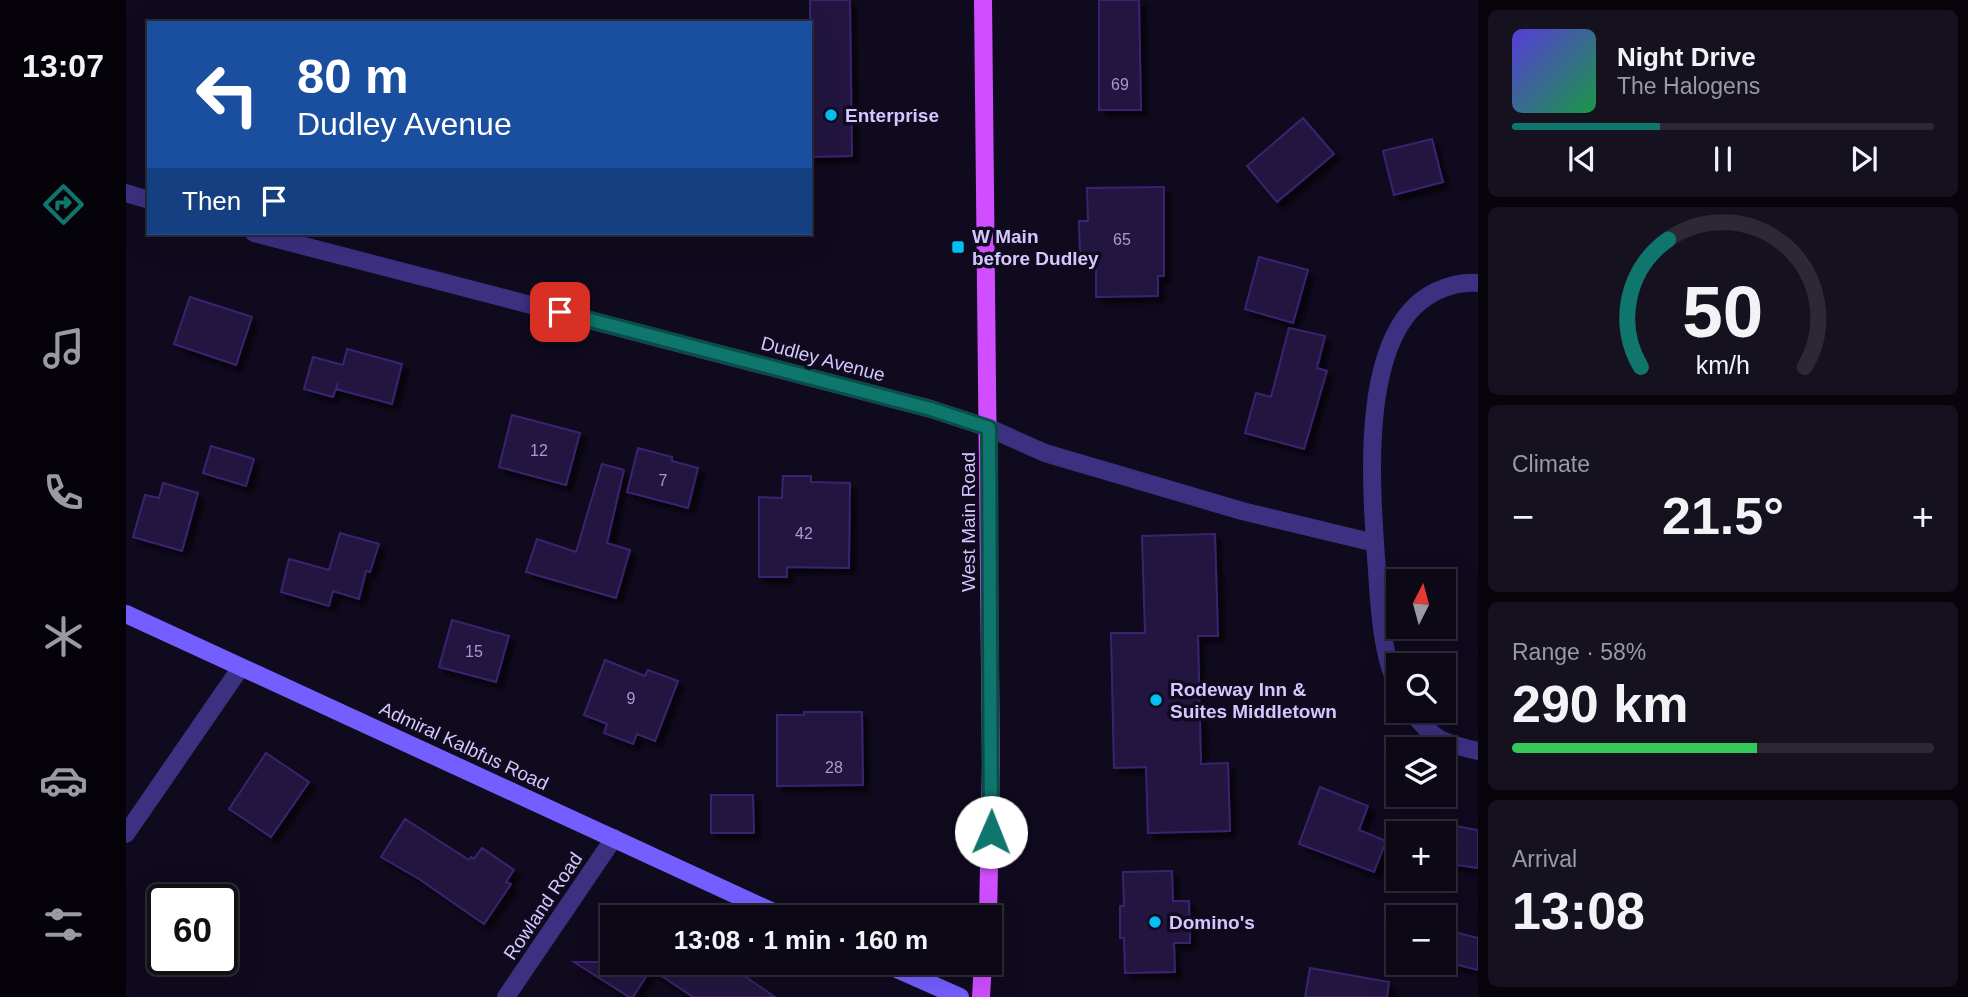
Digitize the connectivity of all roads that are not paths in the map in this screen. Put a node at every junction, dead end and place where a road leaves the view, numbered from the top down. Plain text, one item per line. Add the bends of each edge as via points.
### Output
1 (983, 0) edge
2 (126, 193) edge
3 (147, 200) edge
4 (262, 235) edge
5 (1478, 283) edge
6 (989, 428) junction
7 (1376, 543) junction
8 (126, 614) edge
9 (1388, 653) edge
10 (241, 667) junction
11 (1420, 723) edge
12 (1478, 751) edge
13 (126, 834) edge
14 (614, 838) junction
15 (757, 905) edge
16 (988, 905) edge
17 (908, 975) edge
18 (982, 975) edge
19 (506, 997) edge
20 (960, 997) edge
21 (981, 997) edge

1 - 6 main road, West Main Road
2 - 3 street
4 - 6 street, Dudley Avenue
5 - 7 street via 1445,287 1421,298 1393,337 1377,392
6 - 7 street, Dudley Avenue via 1045,453 1242,511
6 - 16 main road, West Main Road
7 - 9 street
8 - 10 main road, Admiral Kalbfus Road
10 - 13 street
10 - 14 main road, Admiral Kalbfus Road
11 - 12 street via 1437,739
14 - 15 main road, Admiral Kalbfus Road
14 - 19 street, Rowland Road
17 - 20 main road
18 - 21 main road

